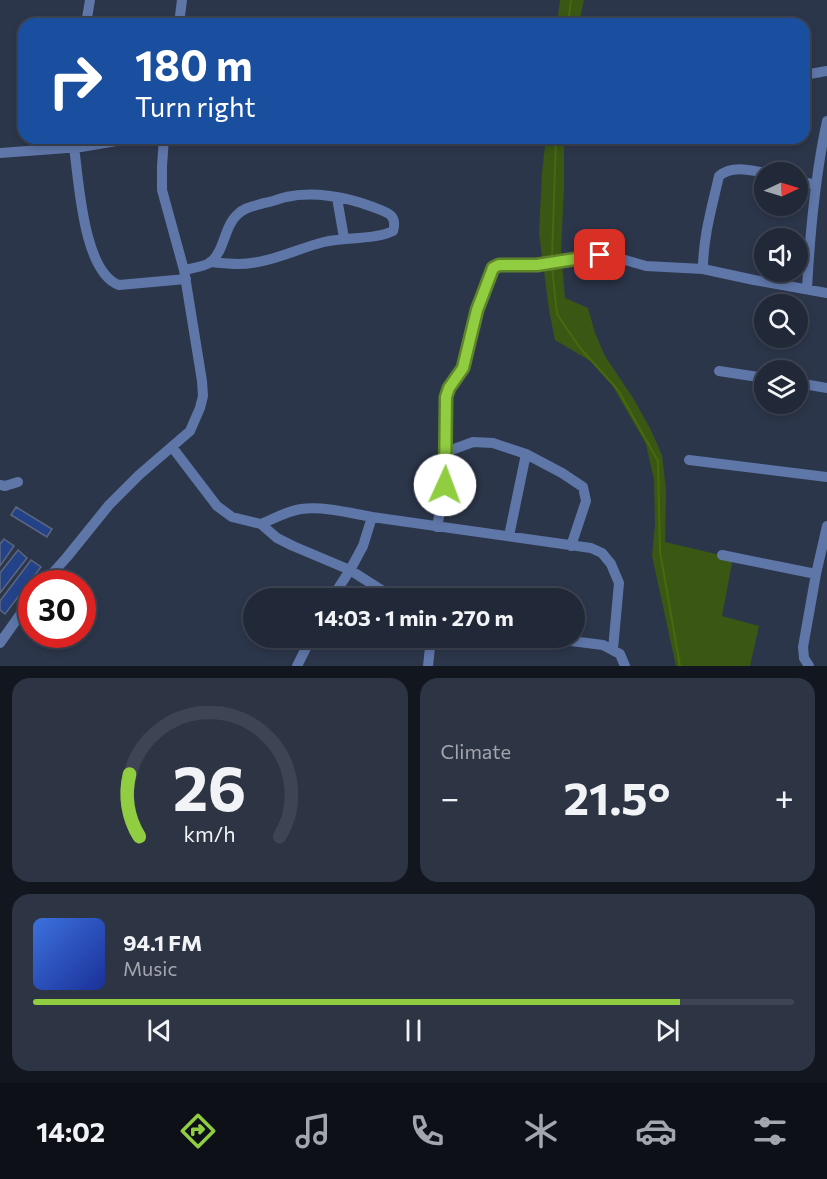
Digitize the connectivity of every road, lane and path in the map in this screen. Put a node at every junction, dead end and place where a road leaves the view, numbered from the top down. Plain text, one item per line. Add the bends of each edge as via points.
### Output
1 (90, 0) edge
2 (182, 0) edge
3 (87, 18) edge
4 (180, 18) edge
5 (827, 71) edge
6 (810, 74) edge
7 (827, 121) edge
8 (94, 144) edge
9 (164, 144) edge
10 (74, 147) junction
11 (0, 153) edge
12 (754, 171) edge
13 (808, 183) edge
14 (816, 185) junction
15 (337, 198) junction
16 (344, 238) junction
17 (210, 262) junction
18 (702, 269) junction
19 (185, 274) junction
20 (807, 289) junction
21 (827, 293) edge
22 (719, 371) dead end
23 (754, 376) edge
24 (808, 385) edge
25 (827, 388) edge
26 (172, 447) junction
27 (446, 452) junction
28 (526, 454) junction
29 (689, 460) dead end
30 (827, 477) edge
31 (18, 482) dead end
32 (0, 485) edge
33 (372, 517) junction
34 (261, 525) junction
35 (827, 526) edge
36 (437, 527) junction
37 (509, 536) junction
38 (571, 546) junction
39 (722, 555) dead end
40 (55, 570) edge
41 (350, 570) junction
42 (816, 574) junction
43 (338, 588) edge
44 (378, 588) edge
45 (18, 618) edge
46 (0, 643) edge
47 (585, 643) edge
48 (305, 648) edge
49 (430, 648) edge
50 (613, 649) junction
51 (297, 666) edge
52 (428, 666) edge
53 (625, 666) edge
54 (809, 666) edge

1 - 3 street
2 - 4 street
5 - 6 street
7 - 14 street
8 - 10 street
9 - 19 street via 162,190
10 - 11 street
10 - 19 street via 84,220 105,277 119,285
12 - 18 street via 734,170 719,176
13 - 14 street
14 - 20 street
15 - 16 street
15 - 16 street via 377,209 393,217 395,223 393,231 385,234
15 - 17 street via 302,195 247,208 230,224
16 - 17 street via 261,261
17 - 19 street
18 - 20 street
18 - 27 street via 646,266 600,255 537,265 495,266 477,310 463,368 446,397
19 - 26 street via 203,396 190,431
20 - 21 street
22 - 23 street
24 - 25 street
26 - 34 street via 217,506 232,517
26 - 40 street via 109,505
27 - 28 street via 482,442
27 - 36 street
28 - 37 street
28 - 38 street via 583,487 585,501
29 - 30 street
31 - 32 street
33 - 34 street via 311,508 285,513
33 - 36 street
33 - 41 street
34 - 41 street via 293,546
35 - 42 street
36 - 37 street
37 - 38 street
38 - 50 street via 602,553 619,583
39 - 42 street
41 - 43 street
41 - 44 street
42 - 54 street via 803,647
45 - 46 street
47 - 50 street
48 - 51 street
49 - 52 street
50 - 53 street

